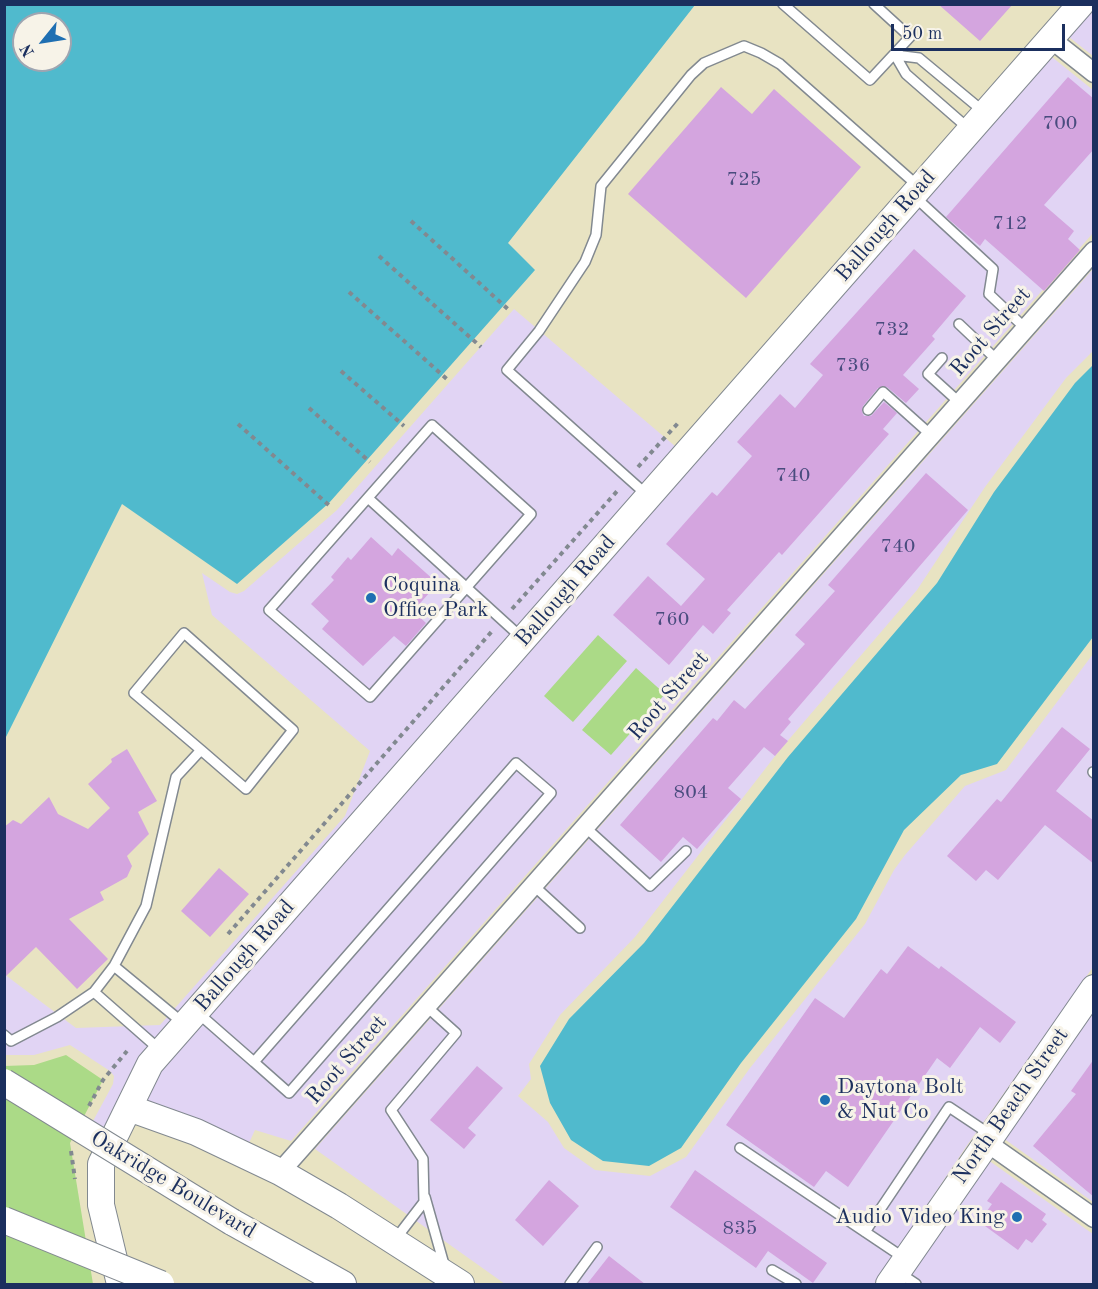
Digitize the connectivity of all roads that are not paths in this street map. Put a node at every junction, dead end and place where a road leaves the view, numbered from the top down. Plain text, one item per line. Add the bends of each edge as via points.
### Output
1 (783, 4) edge
2 (874, 4) edge
3 (1081, 4) edge
4 (1051, 39) junction
5 (895, 55) junction
6 (1094, 73) edge
7 (978, 122) junction
8 (917, 192) junction
9 (1094, 251) edge
10 (959, 324) dead end
11 (1025, 328) junction
12 (942, 358) dead end
13 (997, 360) junction
14 (960, 403) junction
15 (868, 410) dead end
16 (931, 435) junction
17 (649, 497) junction
18 (368, 498) junction
19 (466, 587) junction
20 (524, 639) junction
21 (201, 750) junction
22 (585, 827) junction
23 (686, 851) dead end
24 (533, 885) junction
25 (580, 928) dead end
26 (114, 966) junction
27 (1094, 988) edge
28 (94, 992) junction
29 (426, 1006) junction
30 (190, 1018) junction
31 (4, 1035) edge
32 (161, 1051) junction
33 (254, 1062) junction
34 (4, 1082) edge
35 (129, 1108) junction
36 (988, 1138) junction
37 (740, 1148) dead end
38 (280, 1172) junction
39 (424, 1198) junction
40 (1094, 1218) edge
41 (4, 1220) edge
42 (865, 1232) junction
43 (394, 1242) junction
44 (597, 1246) dead end
45 (771, 1270) dead end
46 (902, 1275) edge
47 (454, 1280) edge
48 (120, 1284) edge
49 (161, 1284) edge
50 (343, 1284) edge
51 (570, 1284) edge
52 (796, 1284) edge

1 - 5 lane via 870,80
2 - 5 lane via 910,37
3 - 4 street, Ballough Road
4 - 6 street
4 - 7 street, Ballough Road
5 - 7 lane via 906,74
5 - 7 lane via 919,58
7 - 8 street, Ballough Road
8 - 11 lane via 993,269 989,294
8 - 17 street, Ballough Road
8 - 17 lane via 780,64 761,53 744,46 704,63 691,75 601,186 596,235 585,262 539,331 507,370
9 - 11 street, Root Street
10 - 13 lane
11 - 13 street, Root Street
12 - 14 lane via 928,374
13 - 14 street, Root Street
14 - 16 street, Root Street
15 - 16 lane via 884,392
16 - 22 street, Root Street
17 - 20 street, Ballough Road
18 - 19 lane
18 - 19 lane via 432,425 531,514
18 - 19 lane via 269,610 370,697
19 - 20 lane
20 - 30 street, Ballough Road
21 - 21 lane via 134,693 184,633 293,730 246,789
21 - 26 lane via 177,777 146,906
22 - 23 lane via 650,886
22 - 24 street, Root Street
24 - 25 lane
24 - 29 street, Root Street
26 - 28 lane
26 - 30 lane
27 - 36 street, North Beach Street
28 - 31 lane via 11,1041
28 - 32 lane
29 - 38 street, Root Street
29 - 39 lane via 456,1033 391,1110 423,1159
30 - 32 street, Ballough Road
30 - 33 lane
32 - 35 street, Ballough Road via 150,1064
33 - 33 lane via 516,763 551,793 289,1093
34 - 50 street, Oakridge Boulevard, bridge via 232,1222
35 - 38 street via 196,1132
35 - 48 street, Ballough Road via 101,1164 101,1205
36 - 40 street
36 - 42 lane via 949,1107
36 - 46 street, North Beach Street
37 - 42 lane
38 - 43 street
39 - 43 lane
39 - 47 lane
41 - 49 street, bridge
42 - 46 lane
43 - 47 street
44 - 51 lane
45 - 52 lane

